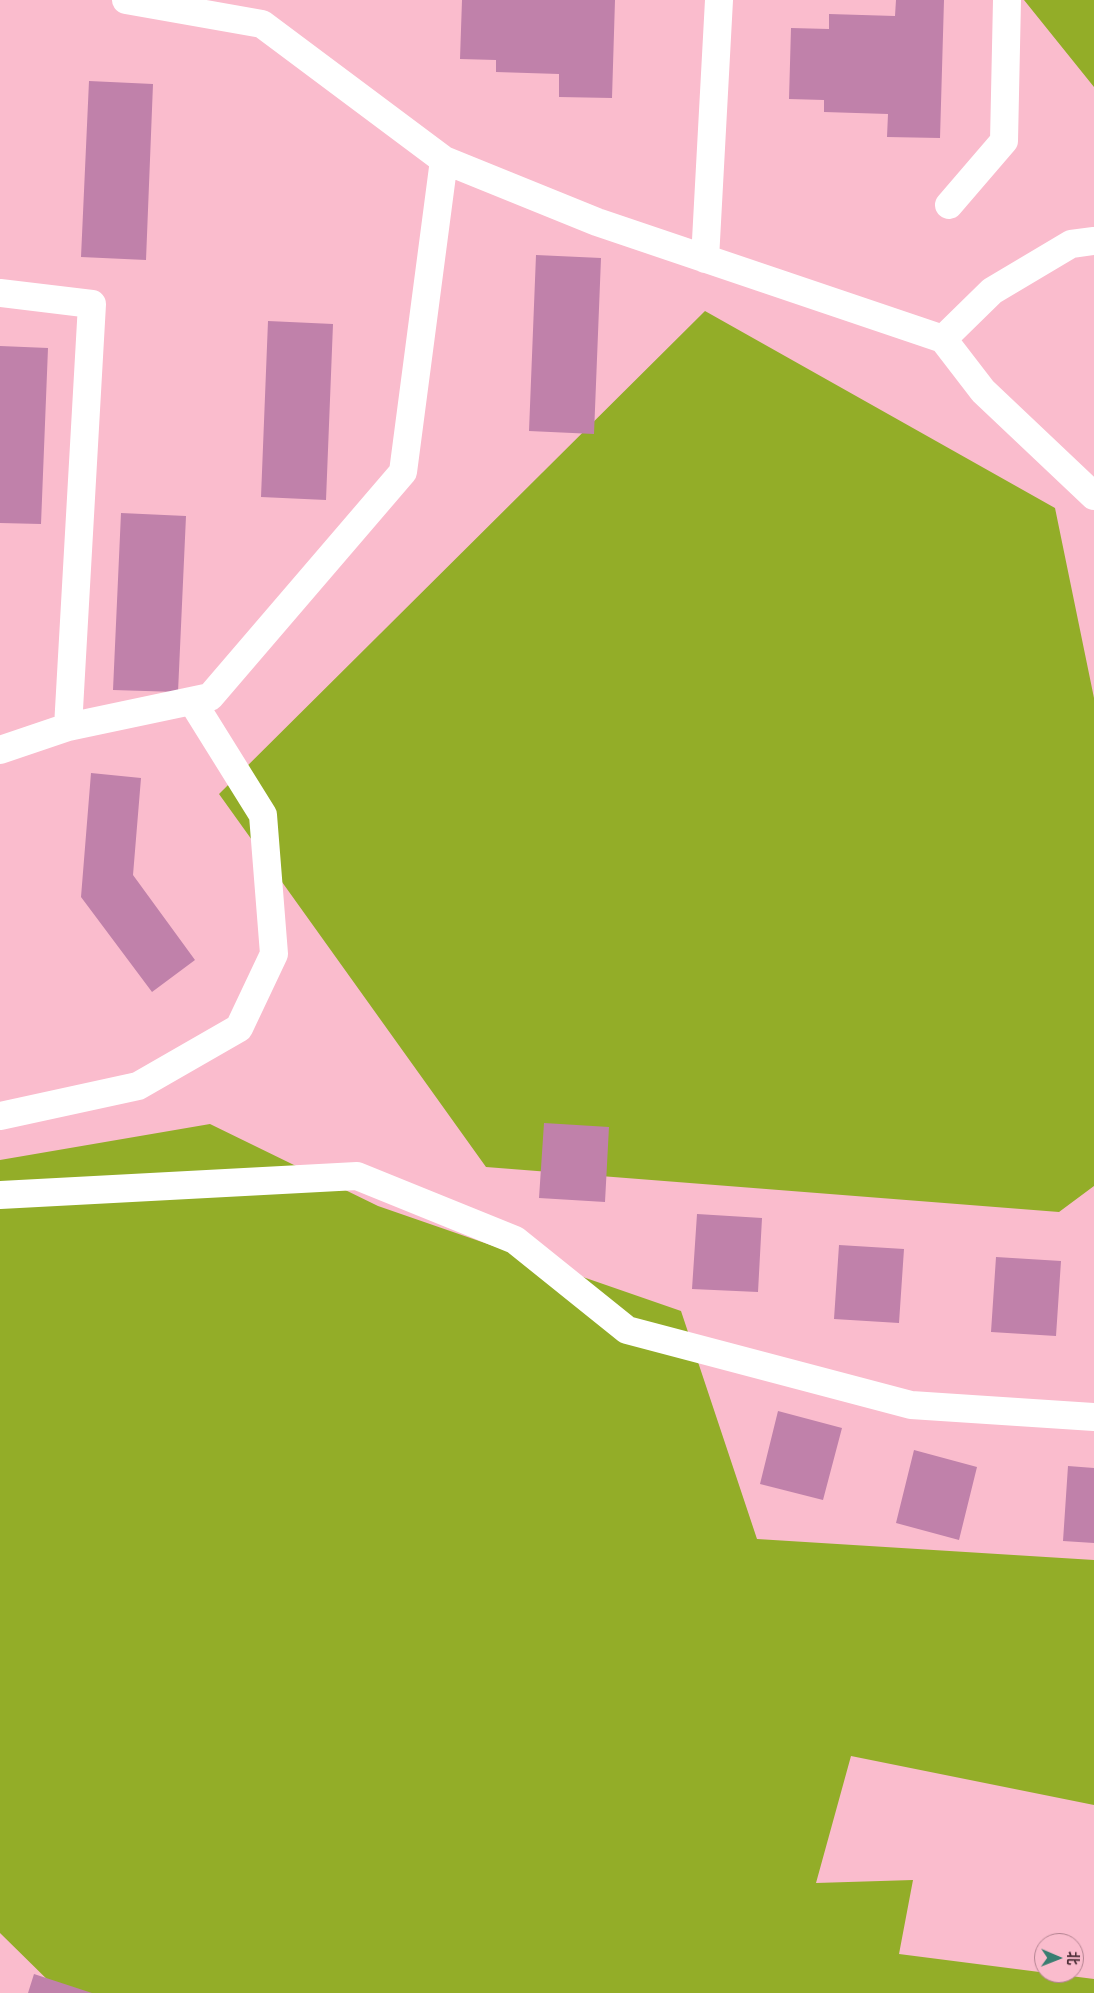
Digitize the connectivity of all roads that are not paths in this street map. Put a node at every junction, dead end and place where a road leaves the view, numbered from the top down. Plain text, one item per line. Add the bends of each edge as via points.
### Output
1 (126, 0) edge
2 (719, 0) edge
3 (1007, 0) edge
4 (444, 160) junction
5 (949, 205) dead end
6 (1094, 241) edge
7 (705, 259) junction
8 (0, 293) edge
9 (943, 339) junction
10 (1094, 496) edge
11 (192, 701) junction
12 (68, 727) junction
13 (0, 750) edge
14 (0, 1116) edge
15 (0, 1194) edge
16 (1094, 1417) edge

1 - 4 street via 262,24
2 - 7 street
3 - 5 street via 1004,141
4 - 7 street via 597,222
4 - 11 street via 403,472 210,697
6 - 9 street via 1071,244 992,292
7 - 9 street
8 - 12 street via 92,304
9 - 10 street via 983,391
11 - 12 street
11 - 14 street via 263,815 274,954 240,1028 138,1086
12 - 13 street
15 - 16 street via 358,1176 515,1240 627,1330 911,1405

